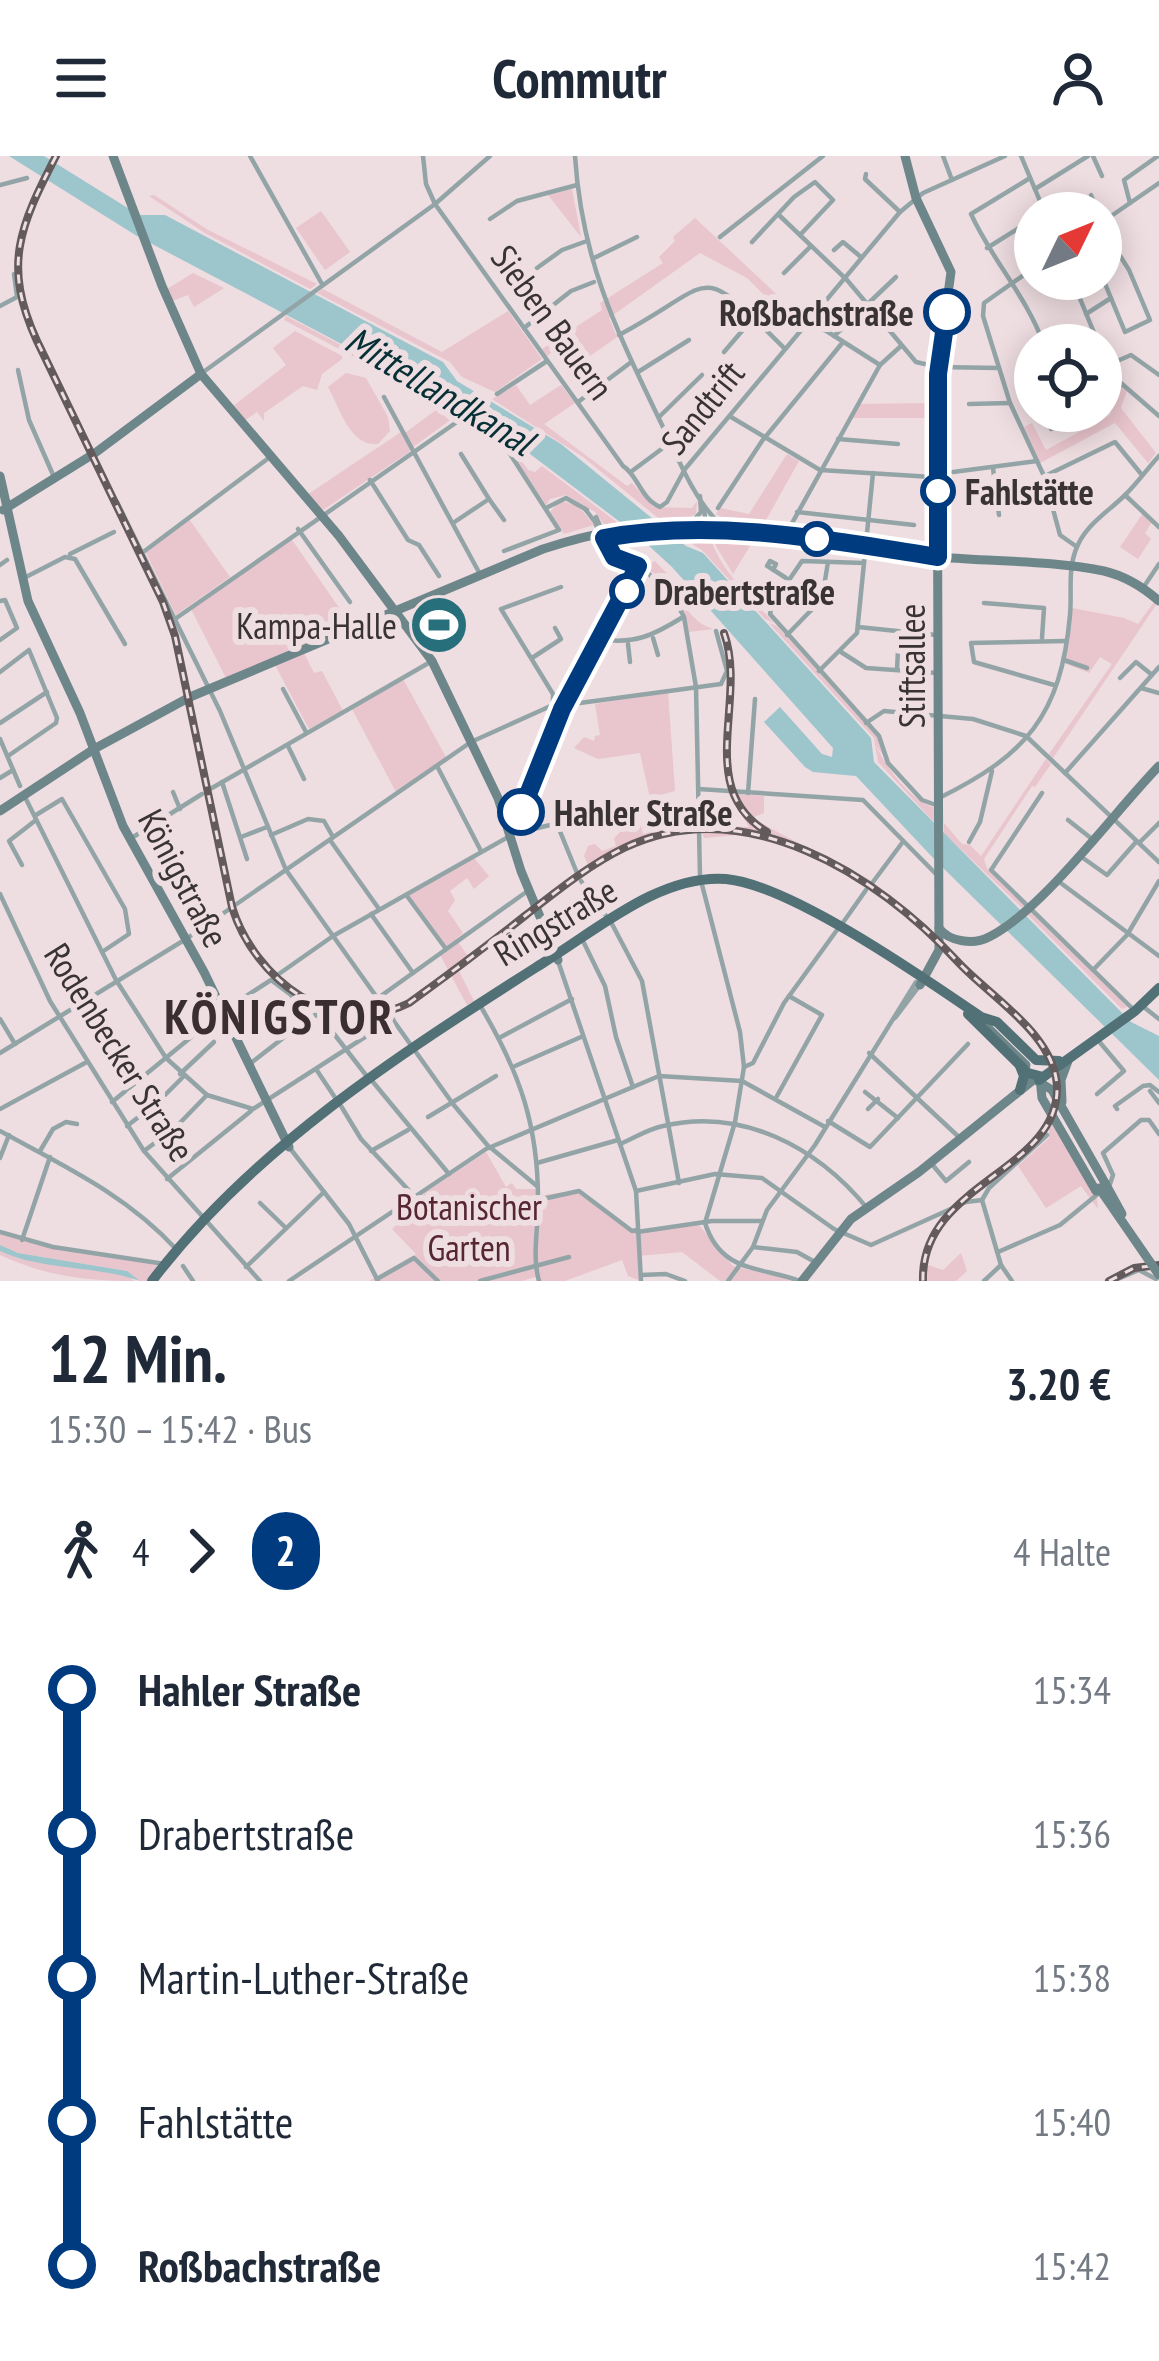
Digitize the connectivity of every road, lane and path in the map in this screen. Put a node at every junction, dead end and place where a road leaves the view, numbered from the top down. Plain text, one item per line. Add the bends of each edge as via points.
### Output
1 (113, 156) edge
2 (250, 156) edge
3 (423, 156) edge
4 (490, 156) edge
5 (575, 156) edge
6 (823, 156) edge
7 (905, 156) edge
8 (943, 156) edge
9 (1005, 156) edge
10 (1021, 156) edge
11 (1091, 156) edge
12 (1158, 156) edge
13 (866, 174) dead end
14 (1102, 176) dead end
15 (27, 178) dead end
16 (1030, 178) junction
17 (952, 180) junction
18 (1159, 183) edge
19 (577, 184) junction
20 (0, 185) edge
21 (1035, 189) junction
22 (1036, 192) edge
23 (916, 198) junction
24 (1130, 202) junction
25 (764, 203) junction
26 (435, 204) junction
27 (1122, 207) edge
28 (900, 212) junction
29 (779, 216) junction
30 (490, 219) dead end
31 (1014, 231) edge
32 (800, 235) junction
33 (637, 237) dead end
34 (720, 237) dead end
35 (587, 241) junction
36 (752, 242) dead end
37 (812, 246) junction
38 (987, 248) junction
39 (834, 250) dead end
40 (861, 257) junction
41 (591, 258) junction
42 (1122, 259) edge
43 (537, 268) dead end
44 (14, 274) dead end
45 (784, 274) dead end
46 (844, 277) junction
47 (896, 277) dead end
48 (596, 281) junction
49 (1013, 283) junction
50 (320, 286) junction
51 (1080, 300) edge
52 (1108, 300) edge
53 (1112, 300) edge
54 (868, 303) junction
55 (0, 306) edge
56 (1086, 314) junction
57 (755, 318) junction
58 (809, 320) junction
59 (1034, 324) edge
60 (1090, 324) edge
61 (524, 328) junction
62 (799, 332) junction
63 (618, 335) junction
64 (834, 336) junction
65 (688, 340) dead end
66 (843, 343) junction
67 (902, 346) junction
68 (785, 349) junction
69 (724, 352) dead end
70 (1122, 360) edge
71 (548, 361) junction
72 (630, 363) junction
73 (880, 365) junction
74 (938, 367) junction
75 (999, 368) junction
76 (18, 370) dead end
77 (201, 374) junction
78 (636, 374) junction
79 (702, 375) dead end
80 (1159, 375) edge
81 (1122, 385) edge
82 (497, 394) dead end
83 (384, 397) dead end
84 (578, 402) junction
85 (1010, 403) junction
86 (969, 404) dead end
87 (729, 416) junction
88 (1159, 416) edge
89 (659, 417) junction
90 (767, 438) junction
91 (838, 439) junction
92 (671, 442) junction
93 (898, 444) dead end
94 (414, 451) junction
95 (460, 454) dead end
96 (1159, 455) edge
97 (270, 457) junction
98 (1037, 461) junction
99 (993, 468) junction
100 (685, 469) junction
101 (820, 470) junction
102 (632, 471) junction
103 (953, 472) dead end
104 (873, 473) junction
105 (1142, 475) junction
106 (0, 476) edge
107 (1044, 476) junction
108 (932, 477) dead end
109 (55, 478) junction
110 (370, 480) junction
111 (1125, 495) junction
112 (700, 496) junction
113 (489, 499) junction
114 (117, 502) dead end
115 (546, 508) junction
116 (718, 508) dead end
117 (3, 510) edge
118 (797, 512) junction
119 (320, 514) junction
120 (999, 515) dead end
121 (504, 520) dead end
122 (869, 520) junction
123 (453, 523) junction
124 (707, 523) junction
125 (914, 525) dead end
126 (679, 526) junction
127 (1159, 527) edge
128 (298, 529) junction
129 (114, 532) dead end
130 (786, 534) junction
131 (600, 536) junction
132 (866, 546) junction
133 (1076, 547) junction
134 (504, 551) dead end
135 (142, 553) junction
136 (65, 557) junction
137 (938, 557) junction
138 (829, 562) junction
139 (864, 563) junction
140 (1159, 564) edge
141 (638, 566) junction
142 (1072, 566) junction
143 (773, 570) dead end
144 (481, 576) junction
145 (439, 577) dead end
146 (22, 579) junction
147 (788, 580) junction
148 (561, 587) dead end
149 (1144, 588) junction
150 (0, 602) edge
151 (350, 602) dead end
152 (1159, 602) edge
153 (985, 603) dead end
154 (393, 610) junction
155 (684, 617) junction
156 (175, 619) junction
157 (858, 627) junction
158 (555, 628) dead end
159 (716, 631) dead end
160 (899, 633) junction
161 (787, 635) junction
162 (937, 635) junction
163 (653, 636) junction
164 (599, 639) junction
165 (0, 640) edge
166 (1042, 640) junction
167 (1066, 641) junction
168 (628, 643) junction
169 (124, 644) dead end
170 (840, 651) junction
171 (658, 655) dead end
172 (532, 658) junction
173 (1063, 659) junction
174 (432, 661) junction
175 (630, 662) dead end
176 (1159, 667) edge
177 (1087, 668) dead end
178 (897, 670) junction
179 (0, 671) edge
180 (819, 671) junction
181 (938, 673) junction
182 (1152, 675) junction
183 (1120, 678) dead end
184 (1056, 686) junction
185 (696, 687) junction
186 (209, 688) junction
187 (1141, 688) junction
188 (284, 689) dead end
189 (46, 692) junction
190 (1159, 693) edge
191 (755, 699) dead end
192 (553, 705) junction
193 (563, 707) junction
194 (938, 717) junction
195 (0, 723) edge
196 (866, 723) junction
197 (306, 732) junction
198 (1028, 737) junction
199 (0, 739) edge
200 (471, 742) junction
201 (287, 744) junction
202 (94, 749) junction
203 (8, 756) junction
204 (437, 766) junction
205 (243, 769) junction
206 (13, 770) junction
207 (992, 771) junction
208 (1157, 771) edge
209 (1065, 773) junction
210 (0, 778) edge
211 (304, 778) dead end
212 (222, 782) junction
213 (212, 788) dead end
214 (699, 789) junction
215 (22, 790) junction
216 (173, 792) dead end
217 (748, 793) junction
218 (1042, 793) dead end
219 (202, 794) dead end
220 (938, 802) junction
221 (179, 808) junction
222 (0, 812) edge
223 (1111, 817) junction
224 (35, 818) junction
225 (1068, 820) dead end
226 (567, 821) dead end
227 (1159, 823) edge
228 (557, 824) junction
229 (267, 827) junction
230 (511, 831) junction
231 (271, 835) junction
232 (241, 837) junction
233 (331, 838) junction
234 (1091, 839) junction
235 (129, 840) junction
236 (969, 842) dead end
237 (1138, 842) junction
238 (902, 843) junction
239 (481, 850) junction
240 (1078, 854) junction
241 (247, 859) dead end
242 (1159, 862) edge
243 (22, 865) dead end
244 (286, 870) junction
245 (939, 871) junction
246 (577, 873) dead end
247 (1056, 879) junction
248 (581, 881) dead end
249 (1159, 881) edge
250 (701, 883) junction
251 (529, 890) junction
252 (406, 894) junction
253 (0, 895) edge
254 (379, 909) junction
255 (1026, 909) junction
256 (370, 914) junction
257 (611, 923) junction
258 (939, 928) junction
259 (838, 929) junction
260 (333, 935) junction
261 (1127, 935) junction
262 (186, 939) junction
263 (958, 940) junction
264 (584, 943) junction
265 (446, 949) junction
266 (939, 950) junction
267 (102, 952) junction
268 (1159, 956) edge
269 (557, 958) junction
270 (1093, 970) junction
271 (413, 973) junction
272 (274, 978) junction
273 (116, 980) junction
274 (920, 981) junction
275 (1159, 988) edge
276 (789, 995) junction
277 (378, 998) junction
278 (572, 999) junction
279 (481, 1006) junction
280 (1134, 1009) junction
281 (223, 1011) junction
282 (58, 1014) junction
283 (271, 1016) dead end
284 (0, 1019) edge
285 (393, 1019) junction
286 (1159, 1019) edge
287 (305, 1021) junction
288 (1100, 1034) junction
289 (286, 1035) junction
290 (583, 1036) junction
291 (499, 1038) junction
292 (214, 1042) dead end
293 (15, 1044) junction
294 (968, 1044) dead end
295 (414, 1048) junction
296 (347, 1050) junction
297 (0, 1053) edge
298 (869, 1054) junction
299 (166, 1058) junction
300 (1065, 1059) junction
301 (86, 1062) junction
302 (249, 1065) junction
303 (515, 1066) junction
304 (744, 1067) junction
305 (316, 1069) junction
306 (181, 1076) junction
307 (496, 1076) dead end
308 (658, 1076) junction
309 (1036, 1077) junction
310 (371, 1081) junction
311 (742, 1081) junction
312 (633, 1087) junction
313 (1150, 1088) junction
314 (866, 1092) dead end
315 (1021, 1092) junction
316 (1159, 1092) edge
317 (1097, 1094) dead end
318 (207, 1095) junction
319 (916, 1098) junction
320 (776, 1099) junction
321 (878, 1099) junction
322 (604, 1100) junction
323 (266, 1101) junction
324 (112, 1102) junction
325 (339, 1103) junction
326 (1159, 1103) edge
327 (453, 1104) junction
328 (163, 1106) dead end
329 (239, 1107) junction
330 (0, 1109) edge
331 (254, 1109) junction
332 (868, 1109) dead end
333 (1117, 1109) dead end
334 (1065, 1113) junction
335 (245, 1116) junction
336 (149, 1117) dead end
337 (428, 1118) dead end
338 (898, 1118) junction
339 (735, 1122) junction
340 (77, 1124) dead end
341 (827, 1124) junction
342 (668, 1125) junction
343 (127, 1126) junction
344 (409, 1129) junction
345 (0, 1130) edge
346 (535, 1130) junction
347 (1159, 1134) edge
348 (1047, 1135) dead end
349 (9, 1136) junction
350 (961, 1139) junction
351 (619, 1142) junction
352 (288, 1145) junction
353 (490, 1147) junction
354 (40, 1151) junction
355 (144, 1151) junction
356 (371, 1151) junction
357 (808, 1155) junction
358 (50, 1157) junction
359 (0, 1158) edge
360 (969, 1162) dead end
361 (537, 1163) junction
362 (931, 1163) junction
363 (448, 1174) junction
364 (720, 1174) junction
365 (167, 1179) junction
366 (679, 1183) junction
367 (121, 1184) dead end
368 (537, 1186) junction
369 (1101, 1187) junction
370 (782, 1190) junction
371 (636, 1191) junction
372 (324, 1192) junction
373 (415, 1197) junction
374 (118, 1198) junction
375 (538, 1200) junction
376 (982, 1200) junction
377 (260, 1203) dead end
378 (867, 1208) junction
379 (762, 1221) junction
380 (206, 1223) junction
381 (705, 1223) junction
382 (286, 1228) junction
383 (637, 1231) junction
384 (0, 1232) edge
385 (840, 1232) junction
386 (355, 1236) junction
387 (22, 1240) junction
388 (753, 1247) junction
389 (177, 1250) junction
390 (998, 1252) junction
391 (569, 1257) dead end
392 (815, 1262) junction
393 (165, 1264) junction
394 (1001, 1265) junction
395 (183, 1266) dead end
396 (246, 1267) junction
397 (536, 1268) junction
398 (738, 1268) junction
399 (1157, 1275) edge
400 (377, 1278) edge
401 (641, 1278) edge
402 (154, 1281) edge
403 (193, 1281) edge
404 (260, 1281) edge
405 (289, 1281) edge
406 (362, 1281) edge
407 (438, 1281) edge
408 (480, 1281) edge
409 (539, 1281) edge
410 (685, 1281) edge
411 (728, 1281) edge
412 (801, 1281) edge
413 (984, 1281) edge
414 (1012, 1281) edge
415 (1113, 1281) edge

1 - 77 street
2 - 50 street
3 - 26 street, Sieben Bauern via 419,171
4 - 26 street
5 - 19 street
6 - 25 street
7 - 23 street, Stiftsallee
8 - 17 street
9 - 17 street, Sandtrift
10 - 16 street
11 - 14 street
11 - 21 street
12 - 24 street via 1124,179
13 - 28 street
15 - 20 street
16 - 21 street
16 - 38 street via 973,211
17 - 23 street, Sandtrift
18 - 24 street
19 - 30 street via 517,201
19 - 35 street
21 - 22 street
23 - 28 street, Sandtrift
23 - 74 street, Stiftsallee via 951,273
24 - 27 street
25 - 29 street
25 - 34 street
26 - 50 street
26 - 61 street, Sieben Bauern
28 - 40 street, Sandtrift
29 - 32 street
29 - 32 street via 814,182 832,197
29 - 36 street
31 - 38 street
32 - 37 street
33 - 41 street
35 - 41 street
35 - 43 street
37 - 45 street
37 - 46 street
38 - 49 street
39 - 40 street via 844,242
40 - 46 street, Sandtrift
41 - 48 street
42 - 53 street via 1150,320 1125,332
44 - 55 street via 17,297
46 - 54 street
46 - 58 street, Sandtrift
47 - 54 street
48 - 61 street
48 - 63 street
49 - 59 street
49 - 75 street via 982,308
50 - 77 street
51 - 56 street
52 - 56 street
54 - 64 street
54 - 67 street
56 - 60 street
57 - 62 street via 767,300
57 - 63 street via 733,296 702,286
57 - 68 street
57 - 69 street
58 - 62 street, Sandtrift
58 - 64 street
61 - 71 street, Sieben Bauern
62 - 68 street, Sandtrift
63 - 72 street
64 - 66 street
65 - 78 street
66 - 73 street
66 - 90 street
67 - 73 street
67 - 74 street via 920,364
68 - 87 street, Sandtrift
70 - 80 street via 1134,355
71 - 82 street
71 - 84 street, Sieben Bauern
72 - 78 street
72 - 84 street
73 - 91 street
74 - 75 street
74 - 137 street, Stiftsallee
75 - 85 street
76 - 109 street via 28,420
77 - 97 street
77 - 109 street
78 - 89 street
79 - 89 street
81 - 88 street
83 - 94 street
84 - 102 street, Sieben Bauern
85 - 86 street
85 - 98 street
87 - 90 street
87 - 100 street, Sandtrift
89 - 92 street
90 - 101 street
90 - 116 street
91 - 93 street
91 - 101 street
92 - 100 street
92 - 102 street
94 - 110 street
94 - 115 street via 464,417 503,443
94 - 123 street
95 - 113 street
96 - 105 street
97 - 119 street
97 - 135 street
98 - 99 street
98 - 107 street
99 - 103 street
99 - 120 street
100 - 102 street, Sandtrift via 660,507
100 - 112 street
101 - 104 street
101 - 118 street
104 - 108 street
104 - 122 street
105 - 107 street via 1115,442
105 - 111 street
106 - 117 street, Königstraße
107 - 133 street via 1060,536
109 - 117 street
110 - 119 street
110 - 145 street
111 - 127 street
111 - 133 street
112 - 124 street
112 - 124 street
112 - 126 street via 700,514
113 - 121 street
113 - 123 street
114 - 135 street
115 - 131 street via 566,498 596,517
115 - 134 street via 559,530
117 - 146 street, Königstraße
118 - 122 street
118 - 130 street
119 - 128 street
119 - 154 street
122 - 125 street
122 - 132 street
123 - 144 street
124 - 126 street
124 - 130 street
124 - 130 street
126 - 131 street
128 - 151 street
128 - 156 street
129 - 136 street
130 - 132 street
131 - 141 street via 607,554
131 - 144 street
132 - 137 street
132 - 139 street
133 - 142 street
135 - 156 street
136 - 146 street
136 - 169 street via 80,562
137 - 142 street
137 - 162 street, Stiftsallee
138 - 139 street
138 - 147 street via 802,561
138 - 161 street via 822,599
139 - 157 street
140 - 149 street
141 - 155 street
141 - 164 street
142 - 149 street
142 - 167 street
143 - 147 street
144 - 154 street
146 - 202 street, Königstraße
147 - 161 street via 770,610
148 - 172 street via 501,609
149 - 152 street
150 - 165 street via 17,628
153 - 166 street via 1044,608
154 - 174 street
154 - 186 street
155 - 163 street
155 - 185 street
156 - 186 street
157 - 160 street
157 - 170 street
158 - 172 street via 561,639
159 - 185 street via 726,677
160 - 162 street
160 - 178 street
161 - 180 street
162 - 181 street, Stiftsallee
163 - 168 street
163 - 171 street
164 - 168 street
164 - 193 street
166 - 167 street
166 - 184 street via 975,641 970,656
167 - 173 street
168 - 175 street
170 - 178 street via 866,668
170 - 180 street
172 - 192 street
173 - 177 street
173 - 184 street
174 - 197 street
174 - 200 street
176 - 182 street
178 - 181 street
179 - 189 street via 28,650
180 - 196 street
181 - 194 street, Stiftsallee
182 - 183 street via 1136,662
182 - 187 street
184 - 198 street
185 - 193 street
185 - 214 street
186 - 202 street
186 - 205 street
187 - 190 street
187 - 209 street
188 - 197 street
189 - 195 street
189 - 203 street via 56,723
191 - 217 street
192 - 193 street
192 - 200 street
193 - 230 street
194 - 196 street via 881,710
194 - 198 street
194 - 220 street, Stiftsallee
196 - 220 street via 888,763 927,804
197 - 201 street
198 - 207 street
198 - 209 street
199 - 203 street
200 - 204 street
200 - 230 street
201 - 205 street
201 - 211 street
202 - 215 street
202 - 235 street, Königstraße
203 - 206 street
204 - 233 street
204 - 239 street
205 - 212 street
205 - 229 street
206 - 210 street
206 - 215 street
207 - 220 street
207 - 236 street
208 - 223 street
209 - 223 street
212 - 213 street
212 - 232 street
214 - 217 street
214 - 250 street
215 - 222 street
215 - 224 street
216 - 221 street
217 - 238 street via 863,800
218 - 255 street via 991,870
219 - 221 street
220 - 245 street, Stiftsallee
221 - 235 street
223 - 234 street
223 - 237 street
224 - 243 street via 9,841
224 - 267 street
224 - 267 street via 62,799 125,909 129,934
225 - 234 street
226 - 228 street
227 - 237 street
228 - 230 street
228 - 246 street
229 - 231 street
229 - 232 street
230 - 239 street
230 - 251 street
231 - 233 street via 316,818
231 - 244 street
232 - 241 street
233 - 244 street
233 - 254 street
234 - 240 street
235 - 262 street, Königstraße
237 - 240 street via 1106,875
237 - 242 street
238 - 245 street
238 - 259 street
239 - 252 street
240 - 247 street
244 - 260 street
244 - 262 street
245 - 258 street, Stiftsallee
245 - 274 street, Stiftsallee via 934,950
247 - 255 street
247 - 261 street
248 - 257 street
249 - 261 street
250 - 257 main road, Ringstraße
250 - 259 main road, Ringstraße via 758,887
250 - 304 street
251 - 265 street
251 - 269 street
252 - 254 street
252 - 265 street
253 - 282 street, Rodenbecker Straße
254 - 256 street
255 - 263 street via 997,932
255 - 270 street
256 - 260 street
256 - 271 street
257 - 264 main road, Ringstraße
257 - 269 main road, Ringstraße
257 - 308 street via 642,981
258 - 263 street
258 - 266 street, Stiftsallee
259 - 274 main road, Ringstraße
259 - 276 street
260 - 272 street
260 - 277 street
261 - 268 street
261 - 270 street
262 - 273 street
262 - 281 street, Königstraße
263 - 266 street
264 - 269 main road, Ringstraße
264 - 312 street via 605,986
265 - 271 street
266 - 274 street, Stiftsallee
267 - 273 street
269 - 278 street
269 - 279 main road, Ringstraße
269 - 295 main road, Ringstraße
270 - 280 street
271 - 277 street
272 - 281 street
272 - 287 street
273 - 282 street
273 - 299 street
274 - 298 street
274 - 309 main road, Ringstraße via 967,1012
274 - 309 main road, Ringstraße via 997,1022
275 - 280 main road
276 - 304 street via 753,1064
276 - 320 street via 823,1015
277 - 285 street
278 - 290 street
278 - 291 street
279 - 291 street
279 - 295 main road, Ringstraße
280 - 286 street
280 - 288 main road
281 - 299 street
281 - 302 street, Königstraße
282 - 293 street
282 - 301 street, Rodenbecker Straße
283 - 289 street
284 - 293 street
285 - 295 street
285 - 296 street
287 - 289 street
287 - 296 street via 321,1017
288 - 300 main road
288 - 317 street via 1124,1071
289 - 302 street
290 - 303 street
290 - 322 street
291 - 303 street
292 - 306 street
293 - 297 street
294 - 319 street
295 - 310 main road, Ringstraße
295 - 327 street
296 - 305 street
296 - 310 street
298 - 319 street
298 - 341 street
299 - 306 street
299 - 324 street
300 - 309 main road
300 - 309 main road via 1042,1063
300 - 334 street
301 - 324 street, Rodenbecker Straße
301 - 330 street
302 - 323 street, Königstraße
303 - 346 street
304 - 311 street
305 - 323 street
305 - 325 street
306 - 318 street
306 - 328 street via 159,1101
307 - 327 street
308 - 311 street
308 - 312 street
308 - 342 street
309 - 315 street
309 - 315 main road via 1024,1076
309 - 315 street via 1033,1093
309 - 334 street
309 - 369 street
310 - 325 main road, Ringstraße
310 - 344 street
310 - 352 main road, Ringstraße
311 - 320 street
311 - 339 street
312 - 322 street
313 - 316 street
313 - 326 street
313 - 333 street
314 - 321 street
315 - 350 street
318 - 329 street
318 - 355 street
319 - 338 street
319 - 350 street
320 - 341 street
321 - 332 street
321 - 338 street
322 - 346 street
322 - 351 street
323 - 331 street
323 - 352 street, Königstraße
324 - 343 street, Rodenbecker Straße
325 - 352 main road, Ringstraße
325 - 356 street
327 - 337 street
327 - 353 street
329 - 331 street
329 - 335 street
331 - 335 street
334 - 369 street
335 - 365 street
336 - 343 street via 145,1112
338 - 341 street via 870,1147
339 - 342 street
339 - 357 street
339 - 364 street
340 - 354 street via 60,1124
341 - 357 street
342 - 351 street
342 - 366 street
343 - 355 street, Rodenbecker Straße
344 - 356 street
344 - 363 street
345 - 349 street
346 - 353 street
346 - 361 street
347 - 390 street via 1141,1120 1103,1153 1113,1178 1101,1192 1060,1225
348 - 376 street
349 - 354 street
349 - 359 street
350 - 362 street
351 - 361 street
351 - 371 street
352 - 372 street, Königstraße
352 - 380 main road, Ringstraße
353 - 363 street
353 - 368 street
354 - 358 street
355 - 365 street, Rodenbecker Straße
356 - 373 street
357 - 370 street
357 - 378 street
358 - 374 street
358 - 387 street
360 - 362 street via 946,1181
361 - 368 street
362 - 378 street
363 - 373 street
364 - 366 street
364 - 370 street via 765,1178
364 - 381 street
365 - 380 street, Rodenbecker Straße
366 - 371 street
367 - 374 street
368 - 375 street
369 - 399 street, bridge
370 - 379 street
370 - 385 street
371 - 383 street
372 - 382 street
372 - 386 street, Königstraße
373 - 386 street
374 - 389 street
375 - 383 street via 579,1191
375 - 397 street
376 - 385 street via 871,1246
376 - 390 street
377 - 382 street
378 - 385 street
379 - 381 street
379 - 388 street
380 - 389 main road, Ringstraße
380 - 396 street, Rodenbecker Straße
380 - 402 main road, Ringstraße
381 - 383 street
381 - 398 street
382 - 396 street
383 - 401 street
384 - 387 street
385 - 392 street
386 - 400 street, Königstraße
386 - 405 street
387 - 393 street
388 - 392 street
388 - 398 street
389 - 393 main road, Ringstraße
390 - 394 street
391 - 397 street
392 - 412 street
393 - 402 main road, Ringstraße
394 - 413 street
394 - 414 street
395 - 403 street
396 - 404 street, Rodenbecker Straße
397 - 408 street
397 - 409 street
398 - 411 street
398 - 412 street
399 - 415 street via 1139,1270
400 - 406 street
400 - 407 street via 414,1258
401 - 410 street

